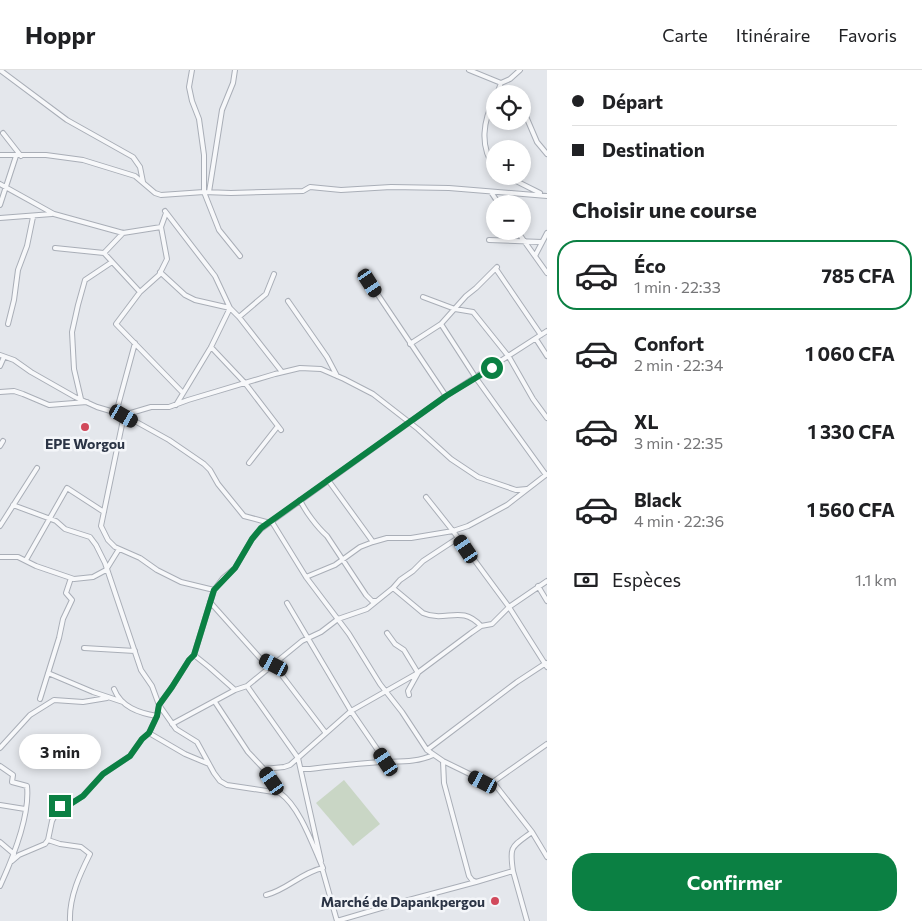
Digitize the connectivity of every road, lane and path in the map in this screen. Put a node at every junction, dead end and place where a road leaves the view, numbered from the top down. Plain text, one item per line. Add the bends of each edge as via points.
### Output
1 (0, 70) edge
2 (192, 70) edge
3 (235, 70) edge
4 (469, 70) edge
5 (520, 70) edge
6 (501, 83) joint
7 (486, 125) edge
8 (531, 128) edge
9 (3, 133) dead end
10 (486, 153) edge
11 (547, 154) edge
12 (0, 155) edge
13 (16, 156) junction
14 (21, 156) junction
15 (144, 182) junction
16 (0, 184) edge
17 (521, 185) edge
18 (7, 187) junction
19 (204, 192) junction
20 (209, 192) junction
21 (491, 192) junction
22 (493, 195) edge
23 (546, 196) edge
24 (0, 205) edge
25 (54, 214) junction
26 (33, 217) junction
27 (0, 218) edge
28 (162, 227) junction
29 (123, 232) junction
30 (547, 232) edge
31 (489, 240) dead end
32 (523, 241) junction
33 (542, 242) junction
34 (55, 248) dead end
35 (104, 253) junction
36 (240, 256) dead end
37 (535, 256) junction
38 (112, 262) junction
39 (160, 272) junction
40 (547, 273) edge
41 (274, 274) dead end
42 (370, 283) dead end
43 (140, 292) junction
44 (423, 297) dead end
45 (288, 301) dead end
46 (230, 308) junction
47 (455, 309) junction
48 (239, 317) junction
49 (8, 324) dead end
50 (441, 324) junction
51 (547, 331) edge
52 (541, 335) junction
53 (536, 339) junction
54 (135, 343) junction
55 (410, 344) junction
56 (211, 347) junction
57 (2, 356) edge
58 (547, 356) edge
59 (509, 357) junction
60 (0, 366) edge
61 (282, 372) junction
62 (337, 376) junction
63 (476, 378) junction
64 (245, 383) junction
65 (0, 392) edge
66 (183, 393) junction
67 (446, 396) junction
68 (81, 399) junction
69 (88, 402) junction
70 (176, 405) junction
71 (116, 413) junction
72 (124, 416) junction
73 (547, 418) edge
74 (410, 423) junction
75 (3, 441) dead end
76 (0, 446) edge
77 (249, 463) dead end
78 (37, 468) dead end
79 (546, 475) edge
80 (328, 480) junction
81 (527, 489) junction
82 (426, 496) dead end
83 (300, 500) junction
84 (14, 505) junction
85 (104, 512) junction
86 (50, 519) junction
87 (271, 522) junction
88 (0, 526) edge
89 (453, 530) junction
90 (458, 538) junction
91 (373, 542) junction
92 (119, 549) junction
93 (0, 557) edge
94 (26, 560) junction
95 (343, 560) junction
96 (106, 570) junction
97 (306, 577) junction
98 (71, 578) junction
99 (547, 581) edge
100 (538, 586) junction
101 (394, 588) junction
102 (214, 590) junction
103 (376, 601) junction
104 (547, 601) edge
105 (210, 602) junction
106 (287, 603) dead end
107 (508, 607) junction
108 (338, 619) junction
109 (481, 626) junction
110 (387, 633) dead end
111 (307, 637) junction
112 (84, 648) dead end
113 (135, 651) junction
114 (194, 655) junction
115 (546, 664) edge
116 (274, 665) junction
117 (48, 673) junction
118 (418, 673) junction
119 (247, 686) junction
120 (114, 689) dead end
121 (235, 690) junction
122 (385, 691) junction
123 (409, 695) dead end
124 (106, 698) junction
125 (40, 699) dead end
126 (123, 702) junction
127 (214, 702) junction
128 (159, 705) junction
129 (351, 711) junction
130 (157, 716) junction
131 (172, 724) junction
132 (326, 732) junction
133 (149, 733) junction
134 (547, 744) edge
135 (0, 748) edge
136 (427, 750) junction
137 (433, 755) junction
138 (298, 758) junction
139 (386, 762) junction
140 (443, 762) junction
141 (209, 764) junction
142 (0, 766) edge
143 (301, 768) junction
144 (264, 769) junction
145 (492, 782) junction
146 (280, 793) junction
147 (0, 805) edge
148 (25, 809) junction
149 (532, 832) junction
150 (48, 840) junction
151 (0, 842) edge
152 (14, 854) junction
153 (547, 857) edge
154 (12, 860) junction
155 (323, 868) junction
156 (513, 871) junction
157 (476, 882) junction
158 (0, 886) edge
159 (266, 895) dead end
160 (70, 921) edge
161 (337, 921) edge
162 (527, 921) edge

1 - 15 street via 67,120 133,157
2 - 19 street via 189,88 200,123
3 - 20 street via 222,110
4 - 6 street
5 - 6 street
7 - 10 street
8 - 11 street
9 - 14 street
12 - 13 street
13 - 14 street
13 - 18 street
14 - 15 street via 46,155 83,160 130,173
15 - 19 street via 160,195
16 - 18 street
17 - 23 street
18 - 24 street
18 - 25 street
19 - 20 street
19 - 36 street via 219,230
20 - 21 street via 391,186
21 - 22 street
21 - 23 street
25 - 26 street
25 - 29 street
26 - 27 street
26 - 49 street via 18,270
28 - 29 street
28 - 39 street via 167,259
28 - 46 street via 166,212 215,276
29 - 35 street
30 - 33 street
31 - 32 street
32 - 33 street
32 - 37 street
33 - 37 street
34 - 35 street
35 - 38 street
37 - 40 street
38 - 43 street
38 - 68 street via 85,280 78,305 72,332 74,369
39 - 43 street
39 - 46 street via 185,295
41 - 48 street via 266,294
42 - 55 street
43 - 54 street via 116,324
44 - 47 street
45 - 62 street
46 - 48 street
46 - 56 street
47 - 50 street
47 - 52 street via 497,268
47 - 59 street via 472,312
48 - 61 street
50 - 55 street
50 - 63 street
51 - 52 street
52 - 53 street
53 - 58 street
53 - 59 street
54 - 66 street
54 - 71 street
55 - 67 street
56 - 64 street
56 - 66 street
57 - 60 street
57 - 68 street
59 - 63 street
59 - 73 street
61 - 62 street via 312,368
61 - 64 street
62 - 74 street via 373,394
63 - 67 street
63 - 79 street
64 - 70 street
64 - 77 street via 279,428
65 - 69 street via 14,391 49,405
66 - 70 street
67 - 74 street
68 - 69 street
69 - 71 street
70 - 72 street via 151,407
71 - 72 street
72 - 85 street
72 - 87 street via 200,460 244,516
74 - 80 street
74 - 81 street via 451,459 478,477 516,490
75 - 76 street
78 - 84 street
79 - 81 street
80 - 83 street
80 - 91 street
81 - 89 street via 495,512
82 - 89 street
83 - 87 street
83 - 95 street
84 - 86 street
84 - 88 street
85 - 86 street via 67,488
85 - 92 street via 101,526 108,540
86 - 94 street
86 - 96 street via 65,529 90,538 99,550
87 - 97 street
87 - 102 street via 256,533 235,568
89 - 90 street
89 - 91 street
90 - 101 street via 423,561
90 - 107 street
91 - 95 street
92 - 96 street
92 - 102 street via 181,582
93 - 94 street
94 - 98 street
95 - 97 street
95 - 103 street via 366,595
96 - 98 street via 93,578
96 - 113 street
97 - 108 street
98 - 117 street via 66,593 72,600 63,618
99 - 100 street
100 - 104 street
100 - 107 street
101 - 103 street
101 - 109 street via 428,615 468,616
102 - 105 street
103 - 108 street via 367,609
105 - 114 street
105 - 116 street via 260,658
106 - 111 street
107 - 109 street via 492,624
107 - 115 street
108 - 111 street via 321,632
108 - 122 street
109 - 118 street
110 - 118 street via 404,650
111 - 116 street
111 - 129 street
112 - 113 street
113 - 128 street
114 - 121 street
114 - 128 street
115 - 136 street
116 - 119 street
116 - 132 street
117 - 124 street
117 - 125 street
118 - 122 street
118 - 123 street
119 - 121 street
119 - 138 street
120 - 126 street
121 - 127 street
122 - 129 street
122 - 136 street
124 - 126 street
124 - 135 street via 83,702 54,700 30,715
126 - 130 street
127 - 131 street
127 - 144 street via 248,752
128 - 130 street
128 - 131 street
129 - 132 street
129 - 139 street
130 - 133 street
131 - 141 street via 197,742
132 - 138 street
133 - 141 street
133 - 150 street via 130,756 103,774 83,796 60,806 52,821
134 - 145 street
136 - 137 street
137 - 139 street via 424,759
137 - 140 street
138 - 143 street
138 - 144 street via 284,767
139 - 143 street via 310,770
140 - 145 street via 483,782
140 - 157 street via 444,783 469,876
141 - 146 street via 220,781 227,785
142 - 148 street via 13,775 12,782 27,786
143 - 155 street
144 - 146 street
145 - 149 street
146 - 155 street via 294,807
147 - 148 street
148 - 152 street
149 - 153 street
149 - 156 street via 512,847
150 - 154 street
150 - 160 street via 81,847 90,854 79,876 69,911
151 - 152 street
152 - 154 street
154 - 158 street
155 - 159 street
155 - 161 street
156 - 157 street
156 - 162 street
157 - 161 street

